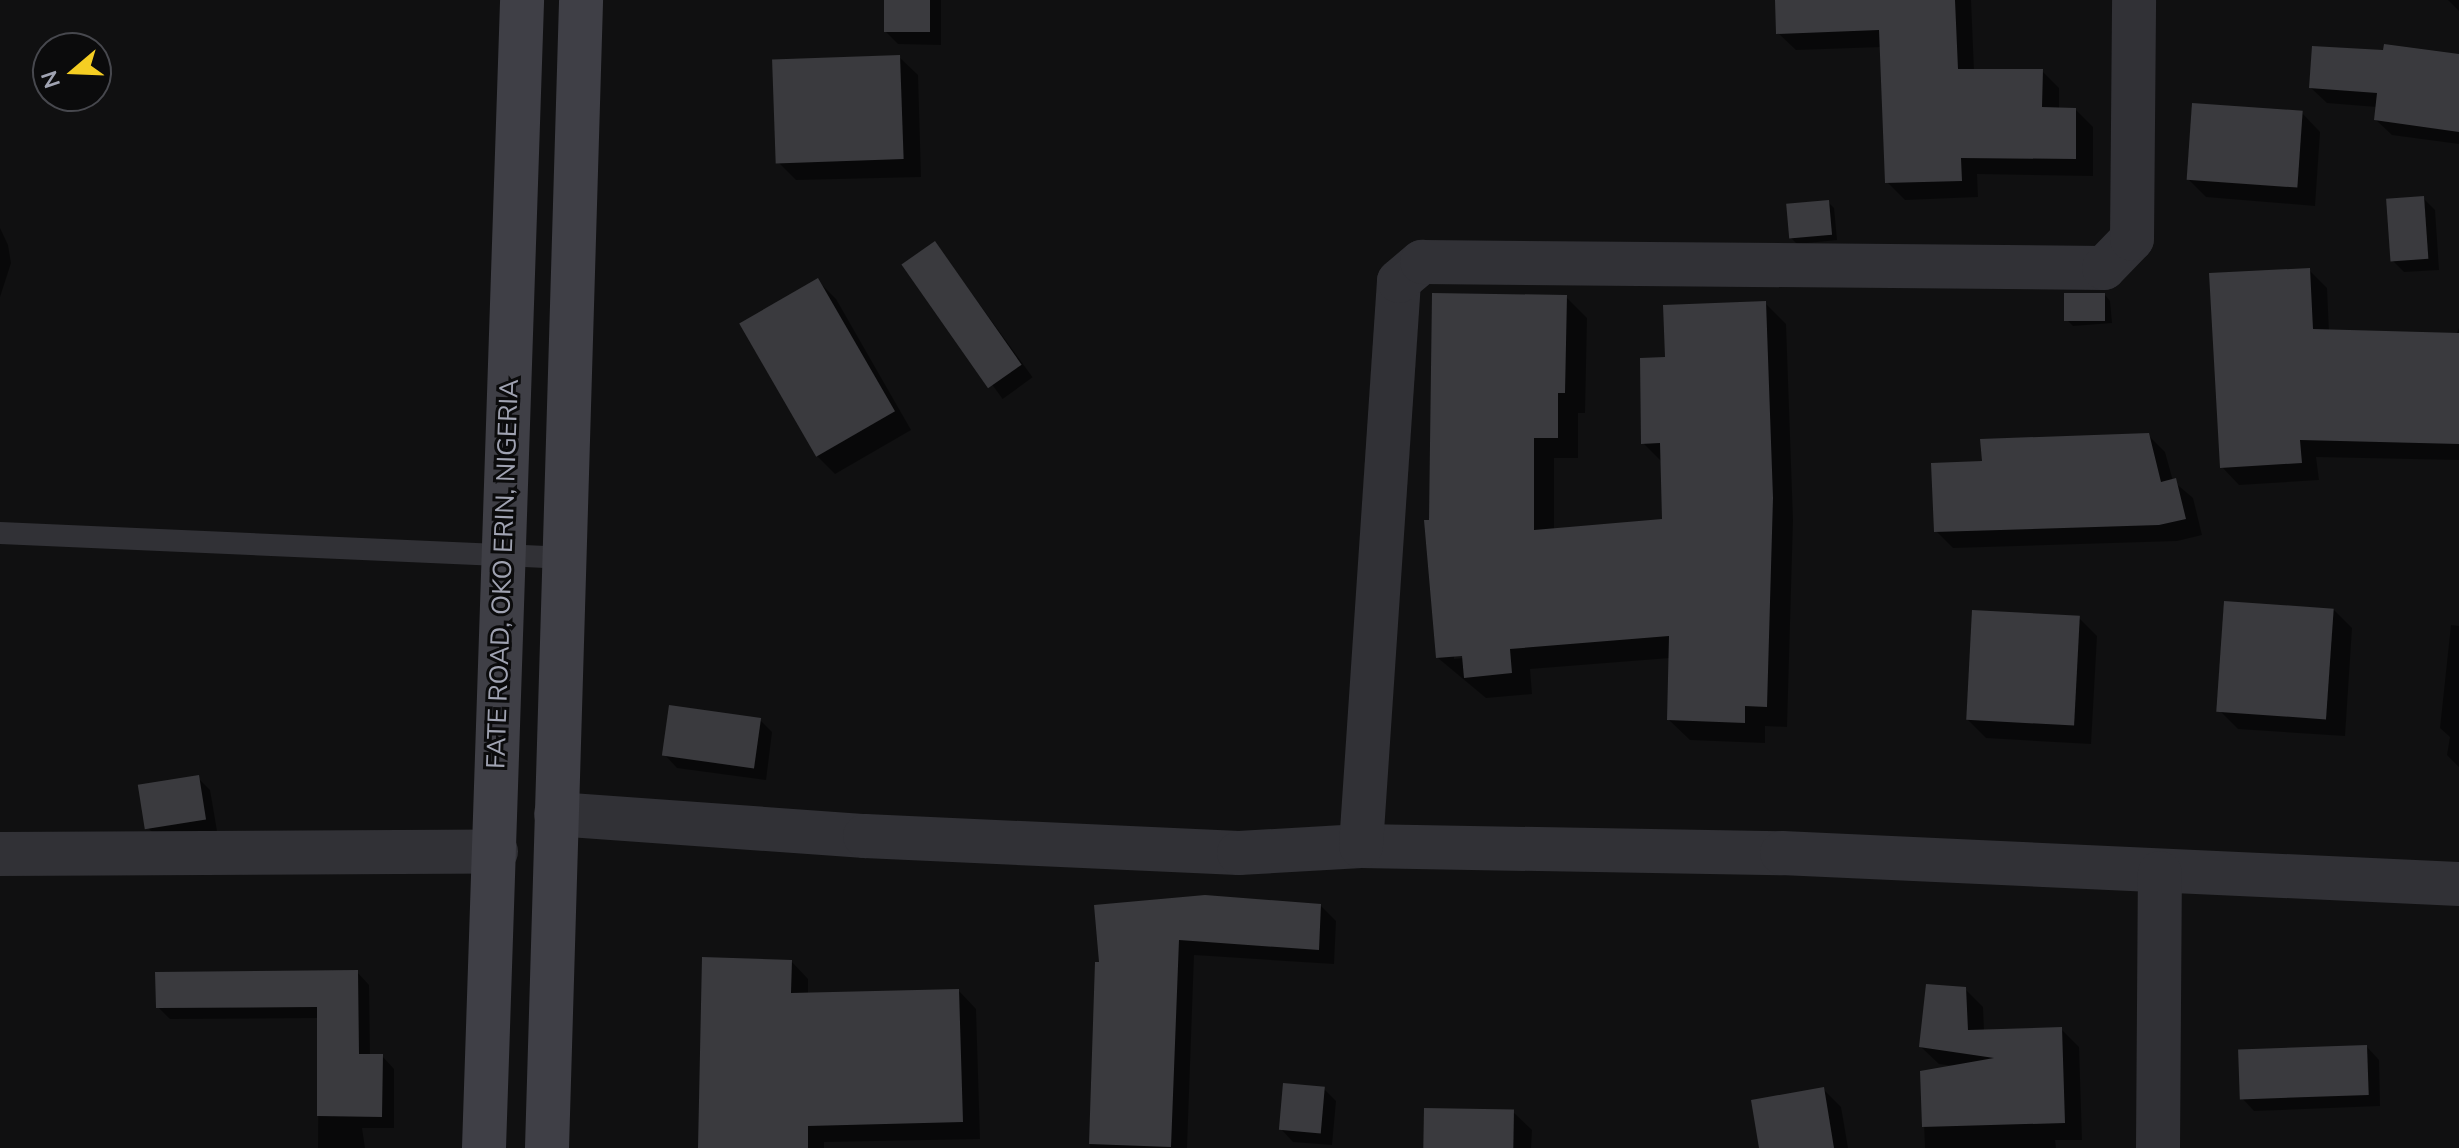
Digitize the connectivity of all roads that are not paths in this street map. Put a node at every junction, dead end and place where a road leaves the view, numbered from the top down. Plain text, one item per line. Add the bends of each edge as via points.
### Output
1 (522, 0) edge
2 (581, 0) edge
3 (2134, 0) edge
4 (0, 533) edge
5 (503, 556) junction
6 (567, 558) junction
7 (556, 814) junction
8 (1361, 846) junction
9 (496, 851) junction
10 (0, 854) edge
11 (2160, 873) junction
12 (2459, 884) edge
13 (484, 1148) edge
14 (547, 1148) edge
15 (2158, 1148) edge

1 - 5 street, FATE ROAD, OKO ERIN, NIGERIA
2 - 6 street
3 - 8 street via 2132,239 2104,268 1422,262 1399,281
4 - 5 lane
5 - 6 lane
5 - 9 street, FATE ROAD, OKO ERIN, NIGERIA
6 - 7 street
7 - 8 street via 865,836 1224,852
7 - 14 street
8 - 11 street via 1782,853
9 - 10 street
9 - 13 street, FATE ROAD, OKO ERIN, NIGERIA
11 - 12 street
11 - 15 street

